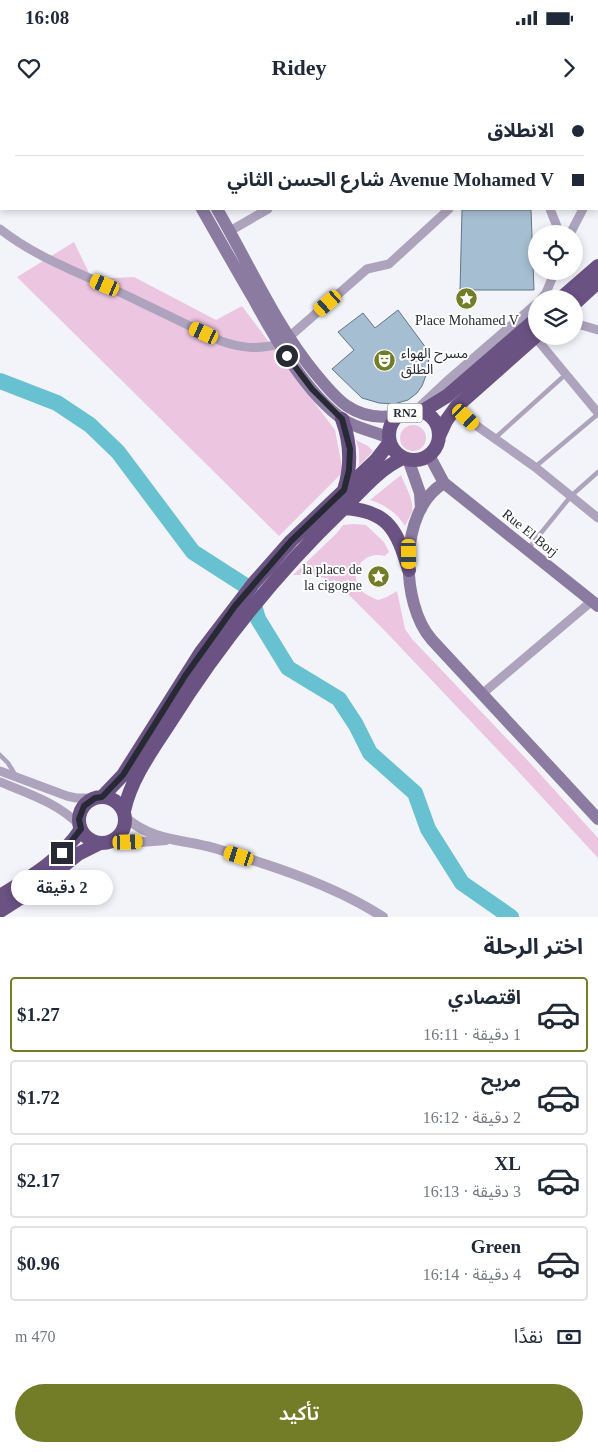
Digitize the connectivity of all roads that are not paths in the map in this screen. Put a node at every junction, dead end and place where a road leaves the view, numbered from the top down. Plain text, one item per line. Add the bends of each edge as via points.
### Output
1 (203, 210) edge
2 (218, 210) edge
3 (266, 210) edge
4 (448, 210) edge
5 (550, 210) edge
6 (582, 210) edge
7 (556, 225) edge
8 (575, 225) edge
9 (0, 228) edge
10 (230, 231) junction
11 (598, 266) edge
12 (598, 282) edge
13 (570, 290) edge
14 (583, 296) edge
15 (528, 311) edge
16 (528, 326) edge
17 (583, 326) edge
18 (598, 330) edge
19 (284, 341) junction
20 (528, 344) edge
21 (542, 345) edge
22 (566, 374) junction
23 (456, 407) junction
24 (413, 412) junction
25 (598, 413) edge
26 (342, 419) junction
27 (439, 436) junction
28 (494, 439) junction
29 (390, 440) junction
30 (430, 455) junction
31 (406, 458) junction
32 (535, 467) junction
33 (598, 472) edge
34 (444, 483) junction
35 (344, 490) junction
36 (571, 496) junction
37 (343, 508) junction
38 (421, 510) junction
39 (598, 518) edge
40 (296, 545) junction
41 (527, 550) junction
42 (409, 570) junction
43 (595, 603) edge
44 (191, 679) junction
45 (482, 694) junction
46 (0, 755) edge
47 (0, 771) edge
48 (16, 777) junction
49 (0, 782) edge
50 (12, 787) junction
51 (98, 797) junction
52 (125, 814) junction
53 (598, 819) edge
54 (80, 828) junction
55 (172, 840) junction
56 (106, 842) junction
57 (0, 896) edge
58 (0, 911) edge
59 (383, 917) edge

1 - 19 main road
2 - 10 main road
3 - 10 street
4 - 19 street via 389,264 368,269
5 - 7 street
6 - 8 street
9 - 19 street via 51,262 221,341 255,349
10 - 19 main road
11 - 13 highway
12 - 14 highway
15 - 24 street
16 - 24 highway, RN2 via 447,396
17 - 18 street
19 - 24 main road via 347,406 382,417
19 - 26 main road via 312,389
20 - 23 highway, RN2
21 - 22 street
22 - 25 street
22 - 28 lane
23 - 27 highway, RN2
23 - 28 street
24 - 27 highway, RN2 via 427,414 436,424
24 - 29 highway, RN2 via 394,421
25 - 32 lane
26 - 29 main road
26 - 35 highway via 350,449
27 - 30 highway, RN2
28 - 32 street
29 - 31 highway, RN2 via 395,451
29 - 35 highway, RN2 via 376,460
30 - 31 highway, RN2 via 416,460
30 - 34 main road
31 - 37 highway, RN2 via 384,469
31 - 38 main road via 420,492
32 - 36 street
33 - 36 lane
34 - 38 main road via 430,495
34 - 41 main road, Rue El Borj
35 - 40 highway, RN2
36 - 39 street
36 - 41 lane
37 - 40 highway, RN2
37 - 42 highway via 374,514 387,523 397,536
38 - 42 main road via 410,539
40 - 44 highway, RN2 via 235,606
41 - 43 main road, Rue El Borj
42 - 45 main road via 420,623
43 - 45 street
44 - 51 highway, RN2 via 123,775
44 - 52 highway, RN2 via 133,783
45 - 53 main road
46 - 48 lane
47 - 48 street
48 - 50 street
48 - 51 street via 67,796
49 - 50 street
50 - 54 street via 59,809
51 - 52 highway via 115,801
51 - 54 highway, RN2 via 80,812
52 - 55 street via 142,830
52 - 56 highway, RN2 via 123,831
54 - 56 highway via 88,839
54 - 57 highway, RN2 via 62,853
55 - 56 street
55 - 59 street via 213,848 289,874 356,901
56 - 58 highway via 78,854

